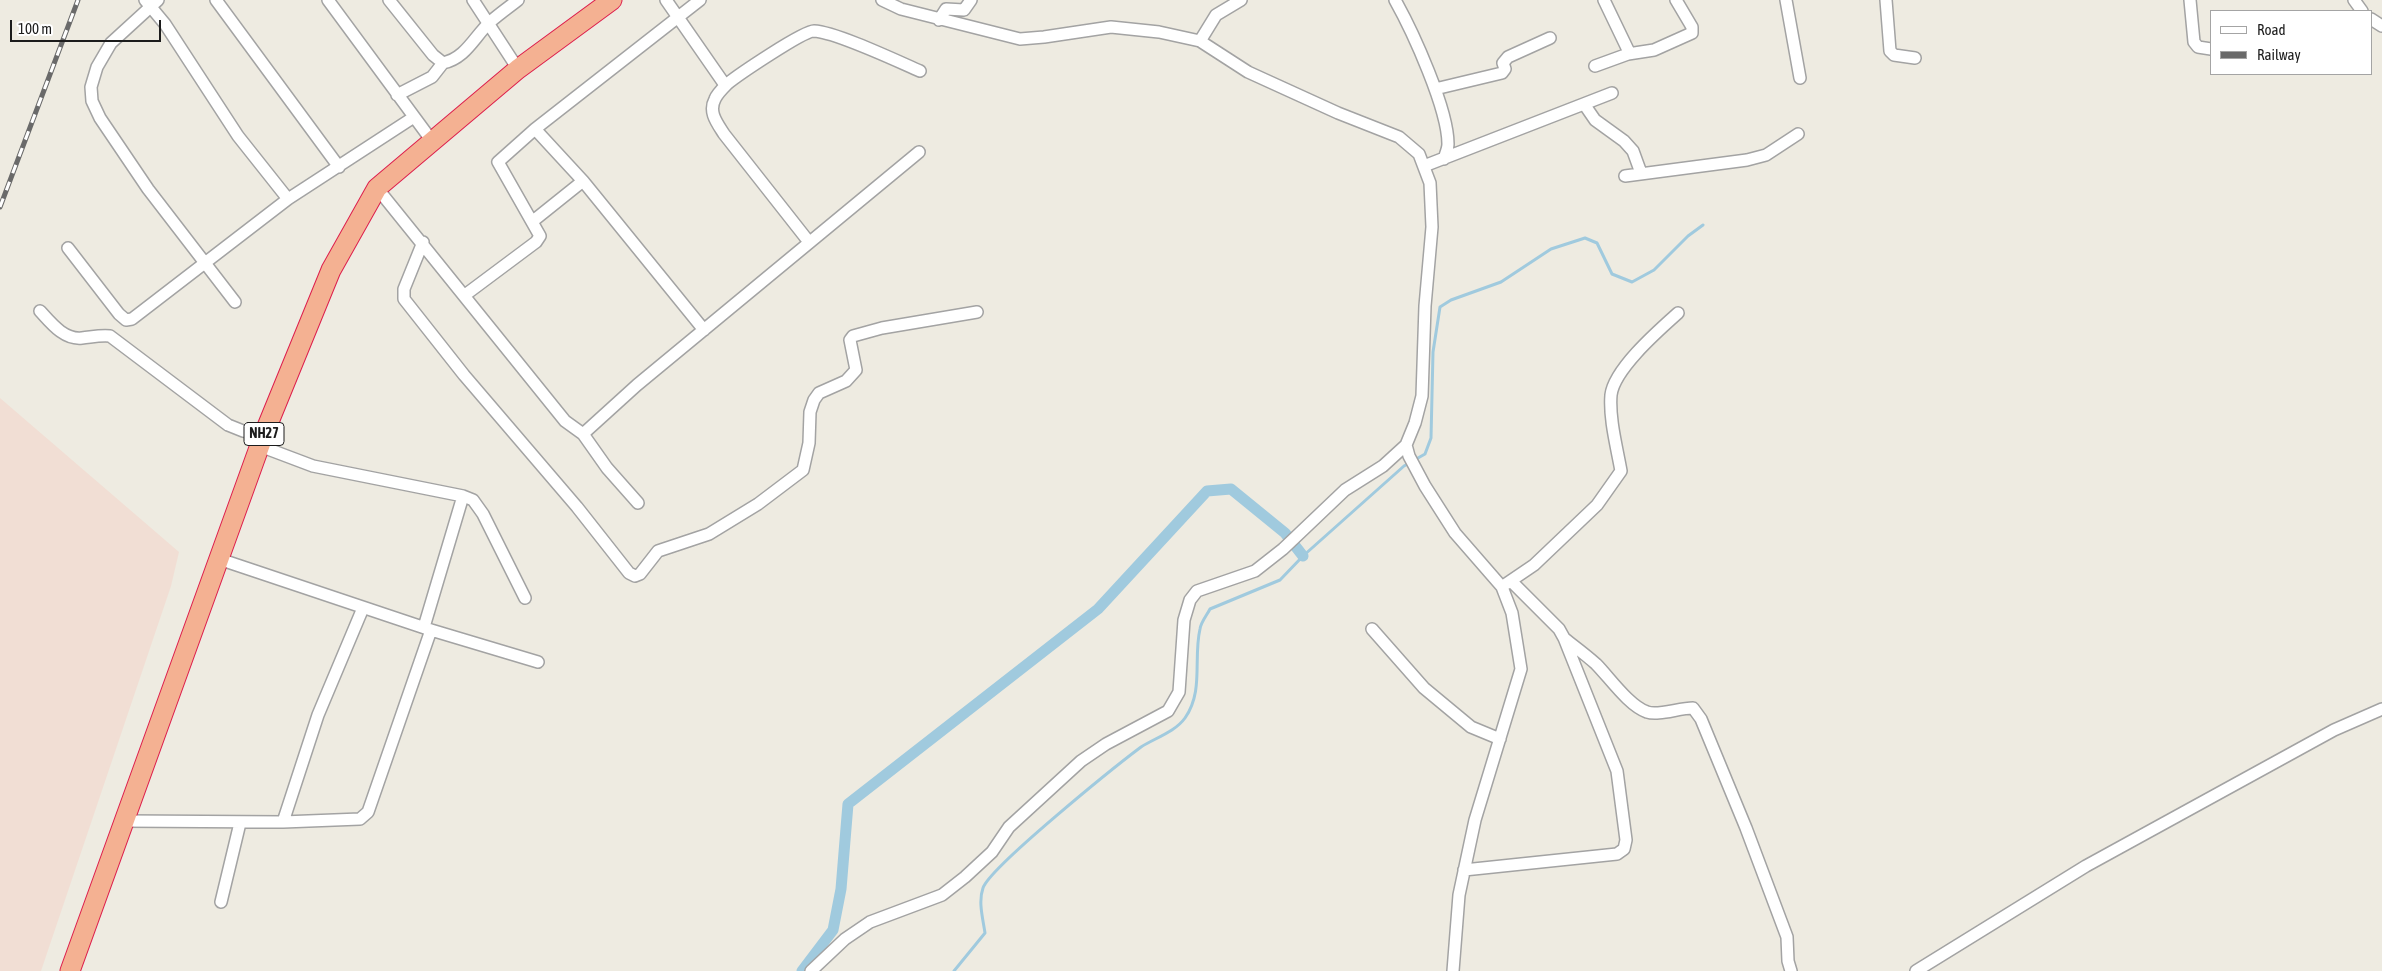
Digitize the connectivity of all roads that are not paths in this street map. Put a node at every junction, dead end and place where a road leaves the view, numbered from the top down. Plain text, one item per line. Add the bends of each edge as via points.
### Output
1 (216, 0) edge
2 (328, 0) edge
3 (389, 0) edge
4 (473, 0) edge
5 (518, 0) edge
6 (612, 0) edge
7 (666, 0) edge
8 (700, 0) edge
9 (882, 0) edge
10 (971, 0) edge
11 (1241, 0) edge
12 (1395, 0) edge
13 (1604, 0) edge
14 (1676, 0) edge
15 (1786, 0) edge
16 (1886, 0) edge
17 (2190, 0) edge
18 (151, 2) edge
19 (678, 16) junction
20 (940, 20) junction
21 (489, 23) junction
22 (1550, 38) dead end
23 (1200, 41) junction
24 (2210, 49) edge
25 (1628, 54) junction
26 (1915, 58) dead end
27 (443, 63) junction
28 (1595, 66) dead end
29 (518, 69) junction
30 (920, 71) dead end
31 (1800, 78) dead end
32 (725, 85) junction
33 (1435, 89) junction
34 (1612, 93) dead end
35 (397, 95) junction
36 (1584, 104) junction
37 (414, 117) junction
38 (535, 129) junction
39 (1798, 134) dead end
40 (432, 142) junction
41 (919, 152) dead end
42 (1444, 159) junction
43 (1424, 166) junction
44 (339, 167) junction
45 (1641, 173) junction
46 (1625, 176) dead end
47 (583, 181) junction
48 (377, 188) junction
49 (288, 199) junction
50 (533, 221) junction
51 (423, 242) junction
52 (809, 242) junction
53 (68, 248) dead end
54 (205, 263) junction
55 (465, 295) junction
56 (235, 302) dead end
57 (40, 311) dead end
58 (977, 312) dead end
59 (1678, 313) dead end
60 (704, 330) junction
61 (583, 434) junction
62 (262, 440) junction
63 (1407, 451) junction
64 (463, 496) junction
65 (638, 503) dead end
66 (219, 559) junction
67 (1506, 584) junction
68 (525, 598) dead end
69 (363, 608) junction
70 (427, 629) junction
71 (1372, 629) dead end
72 (1564, 638) junction
73 (538, 662) dead end
74 (2382, 708) edge
75 (1500, 739) junction
76 (124, 822) junction
77 (240, 822) junction
78 (283, 822) junction
79 (1464, 870) junction
80 (222, 902) dead end
81 (70, 971) edge
82 (811, 971) edge
83 (1453, 971) edge
84 (1792, 971) edge
85 (1916, 971) edge

1 - 44 street
2 - 35 street
3 - 27 street
4 - 21 street
5 - 21 street
6 - 29 highway, NH27
7 - 19 street
8 - 19 street
9 - 20 street
10 - 20 street via 964,10 946,9
11 - 23 street via 1216,15
12 - 33 street
13 - 25 street
14 - 25 street via 1692,27 1692,33 1654,50
15 - 31 street
16 - 26 street via 1890,51 1894,55
17 - 24 street via 2194,42 2198,47
18 - 49 street via 238,136
18 - 54 street via 111,43 97,66 91,87 92,101 148,190
19 - 32 street
19 - 38 street
20 - 23 street via 1020,38 1044,38 1111,27 1159,32
21 - 27 street via 465,51 452,61
21 - 29 street
22 - 33 street via 1508,57 1503,63 1505,69 1502,73
23 - 43 street via 1248,72 1399,137 1419,154
25 - 28 street
27 - 35 street via 432,77
29 - 40 highway, NH27
30 - 32 street via 812,31 793,39
32 - 52 street via 714,100 714,119
33 - 42 street via 1447,133
34 - 36 street
35 - 37 street
36 - 42 street
36 - 45 street via 1596,120 1633,151
37 - 40 street
37 - 44 street
38 - 47 street
38 - 50 street via 498,162
39 - 45 street via 1766,155 1747,160
40 - 48 highway, NH27
41 - 52 street
42 - 43 street
43 - 63 street via 1430,183 1432,226 1422,396
44 - 49 street
45 - 46 street
47 - 50 street
47 - 60 street
48 - 51 street
48 - 62 highway, NH27 via 331,270
49 - 54 street
50 - 55 street via 540,236 536,242
51 - 55 street
51 - 58 street via 404,289 404,299 629,573 635,576 658,551 708,534 758,504 803,470 814,400 819,393 846,382 856,370 850,340 853,336
52 - 60 street
53 - 54 street via 126,320
54 - 56 street
55 - 61 street via 565,421
57 - 62 street via 70,337 110,336 228,425
59 - 67 street via 1647,340 1619,376 1611,394 1621,472 1597,505 1534,565
60 - 61 street
61 - 65 street
62 - 64 street via 313,466
62 - 66 highway, NH27
63 - 67 street via 1455,533
63 - 82 street via 1346,490 1255,571 1197,591 1190,600 1184,620 1179,692 1168,711 1081,761 1009,827 992,852 942,895 870,922 845,939
64 - 68 street via 473,500 483,514
64 - 70 street
66 - 69 street
66 - 76 highway, NH27
67 - 72 street via 1559,628
67 - 75 street via 1520,668
69 - 70 street
69 - 78 street via 318,715
70 - 73 street
70 - 78 street via 368,812 360,819 350,821
71 - 75 street via 1424,688 1471,727
72 - 79 street via 1617,771 1626,840 1624,849 1617,854
72 - 84 street via 1594,662 1634,705 1647,713 1693,708 1701,719 1787,937 1788,961
74 - 85 street via 2334,730 2086,866
75 - 79 street via 1475,820
76 - 77 street
76 - 81 highway, NH27
77 - 78 street
77 - 80 street
79 - 83 street

